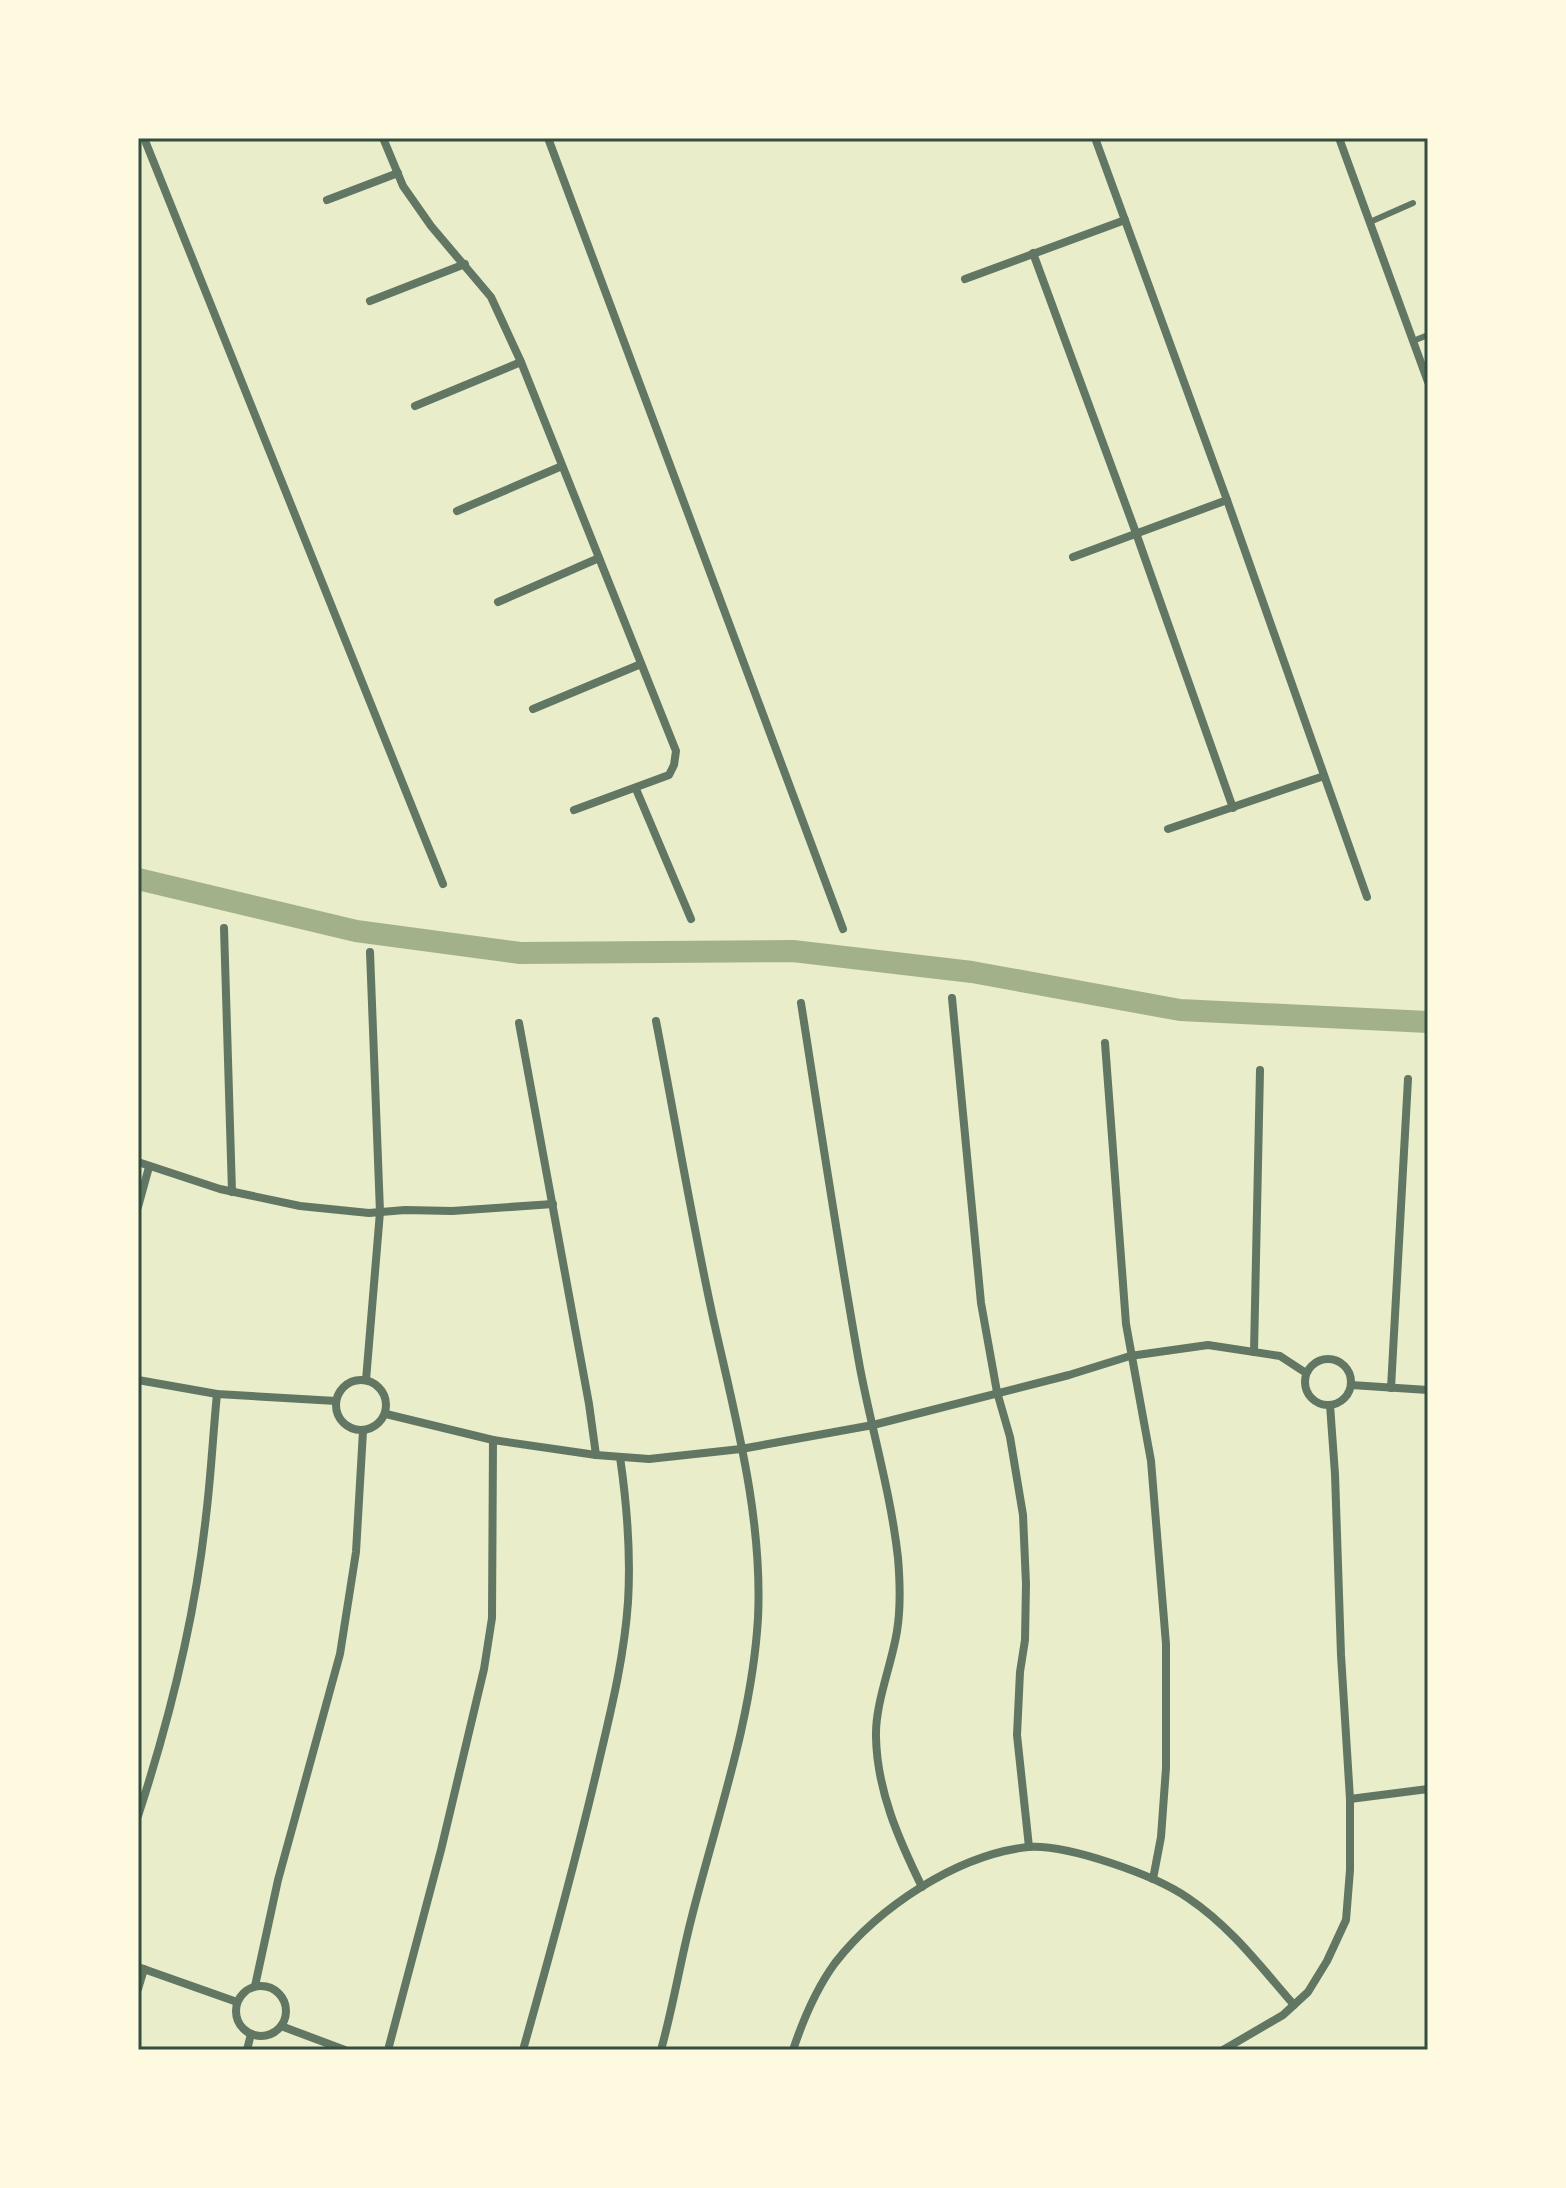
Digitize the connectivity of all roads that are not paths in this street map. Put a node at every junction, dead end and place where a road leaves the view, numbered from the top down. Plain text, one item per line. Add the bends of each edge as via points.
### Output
1 (144, 138) edge
2 (383, 138) edge
3 (548, 138) edge
4 (1095, 138) edge
5 (1339, 138) edge
6 (398, 173) junction
7 (327, 200) dead end
8 (1413, 203) dead end
9 (1125, 220) junction
10 (1370, 222) junction
11 (1033, 253) junction
12 (465, 264) junction
13 (965, 279) dead end
14 (370, 301) dead end
15 (1428, 335) edge
16 (1413, 341) junction
17 (521, 362) junction
18 (1428, 382) edge
19 (415, 406) dead end
20 (562, 466) junction
21 (1227, 500) junction
22 (457, 511) dead end
23 (1136, 533) junction
24 (1073, 557) dead end
25 (599, 558) junction
26 (498, 602) dead end
27 (641, 664) junction
28 (533, 709) dead end
29 (1324, 776) junction
30 (636, 789) junction
31 (1233, 808) junction
32 (574, 810) dead end
33 (1168, 829) dead end
34 (443, 884) dead end
35 (1367, 897) dead end
36 (691, 919) dead end
37 (224, 928) dead end
38 (843, 929) dead end
39 (370, 952) dead end
40 (952, 998) dead end
41 (801, 1003) dead end
42 (656, 1021) dead end
43 (519, 1023) dead end
44 (1105, 1043) dead end
45 (1260, 1070) dead end
46 (1408, 1079) dead end
47 (138, 1162) edge
48 (149, 1167) junction
49 (232, 1192) junction
50 (553, 1204) junction
51 (138, 1207) edge
52 (380, 1212) junction
53 (1254, 1352) junction
54 (1130, 1356) junction
55 (1306, 1373) junction
56 (138, 1380) edge
57 (366, 1380) junction
58 (1351, 1385) junction
59 (1391, 1388) junction
60 (1428, 1390) edge
61 (997, 1392) junction
62 (217, 1394) junction
63 (336, 1401) junction
64 (1330, 1405) junction
65 (386, 1414) junction
66 (873, 1425) junction
67 (363, 1431) junction
68 (493, 1440) junction
69 (741, 1449) junction
70 (596, 1455) junction
71 (620, 1457) junction
72 (1428, 1789) edge
73 (1350, 1799) junction
74 (138, 1816) edge
75 (1029, 1847) junction
76 (1153, 1879) junction
77 (922, 1887) junction
78 (141, 1968) edge
79 (255, 1986) junction
80 (138, 1989) edge
81 (237, 2002) junction
82 (1294, 2005) junction
83 (281, 2026) junction
84 (251, 2034) junction
85 (247, 2050) edge
86 (345, 2050) edge
87 (388, 2050) edge
88 (523, 2050) edge
89 (661, 2050) edge
90 (793, 2050) edge
91 (1223, 2050) edge

1 - 34 street
2 - 6 street
3 - 38 street
4 - 9 street
5 - 10 street
6 - 7 street
6 - 12 street via 431,226
8 - 10 lane
9 - 11 street
9 - 21 street
10 - 16 street
11 - 13 street
11 - 23 street
12 - 14 street
12 - 17 street via 491,297
15 - 16 lane
16 - 18 street
17 - 19 street
17 - 20 street
20 - 22 street
20 - 25 street
21 - 23 street
21 - 29 street
23 - 24 street
23 - 31 street
25 - 26 street
25 - 27 street
27 - 28 street
27 - 30 street via 676,751 669,775
29 - 31 street
29 - 35 street
30 - 32 street
30 - 36 street
31 - 33 street
37 - 49 street
39 - 52 street
40 - 61 street via 981,1303
41 - 66 street
42 - 69 street
43 - 50 street
44 - 54 street
45 - 53 street
46 - 59 street
47 - 48 street
48 - 49 street
48 - 51 street
49 - 52 street via 300,1206
50 - 52 street
50 - 70 street
52 - 57 street
53 - 54 street via 1208,1345
53 - 55 street via 1280,1356
54 - 61 street
54 - 76 street via 1151,1461 1166,1644 1166,1768
55 - 58 street via 1320,1360 1339,1361 1351,1376
55 - 64 street via 1313,1399
56 - 62 street
57 - 63 street via 346,1384
57 - 65 street via 384,1392
58 - 59 street
58 - 64 street via 1348,1395
59 - 60 street
61 - 66 street
61 - 75 street via 1023,1515 1025,1626 1017,1735
62 - 63 street
62 - 74 street via 207,1516 180,1673
63 - 67 street via 342,1422
64 - 73 street
65 - 67 street
65 - 68 street
66 - 69 street
66 - 77 street via 900,1590 898,1628 876,1735 879,1765 884,1794
67 - 79 street via 356,1552 340,1654 278,1880
68 - 70 street
68 - 87 street via 492,1618 484,1669
69 - 71 street
69 - 89 street via 757,1557 754,1664
70 - 71 street
71 - 88 street via 629,1549 617,1686
72 - 73 street
73 - 82 street via 1346,1920 1327,1961
75 - 76 street via 1085,1855
75 - 77 street via 964,1865
76 - 82 street via 1229,1929
77 - 90 street via 870,1924 834,1965 813,1999
78 - 80 street
78 - 81 street
79 - 81 street
79 - 83 street via 282,1997
81 - 84 street via 238,2021
82 - 91 street
83 - 84 street via 267,2035
83 - 86 street
84 - 85 street

